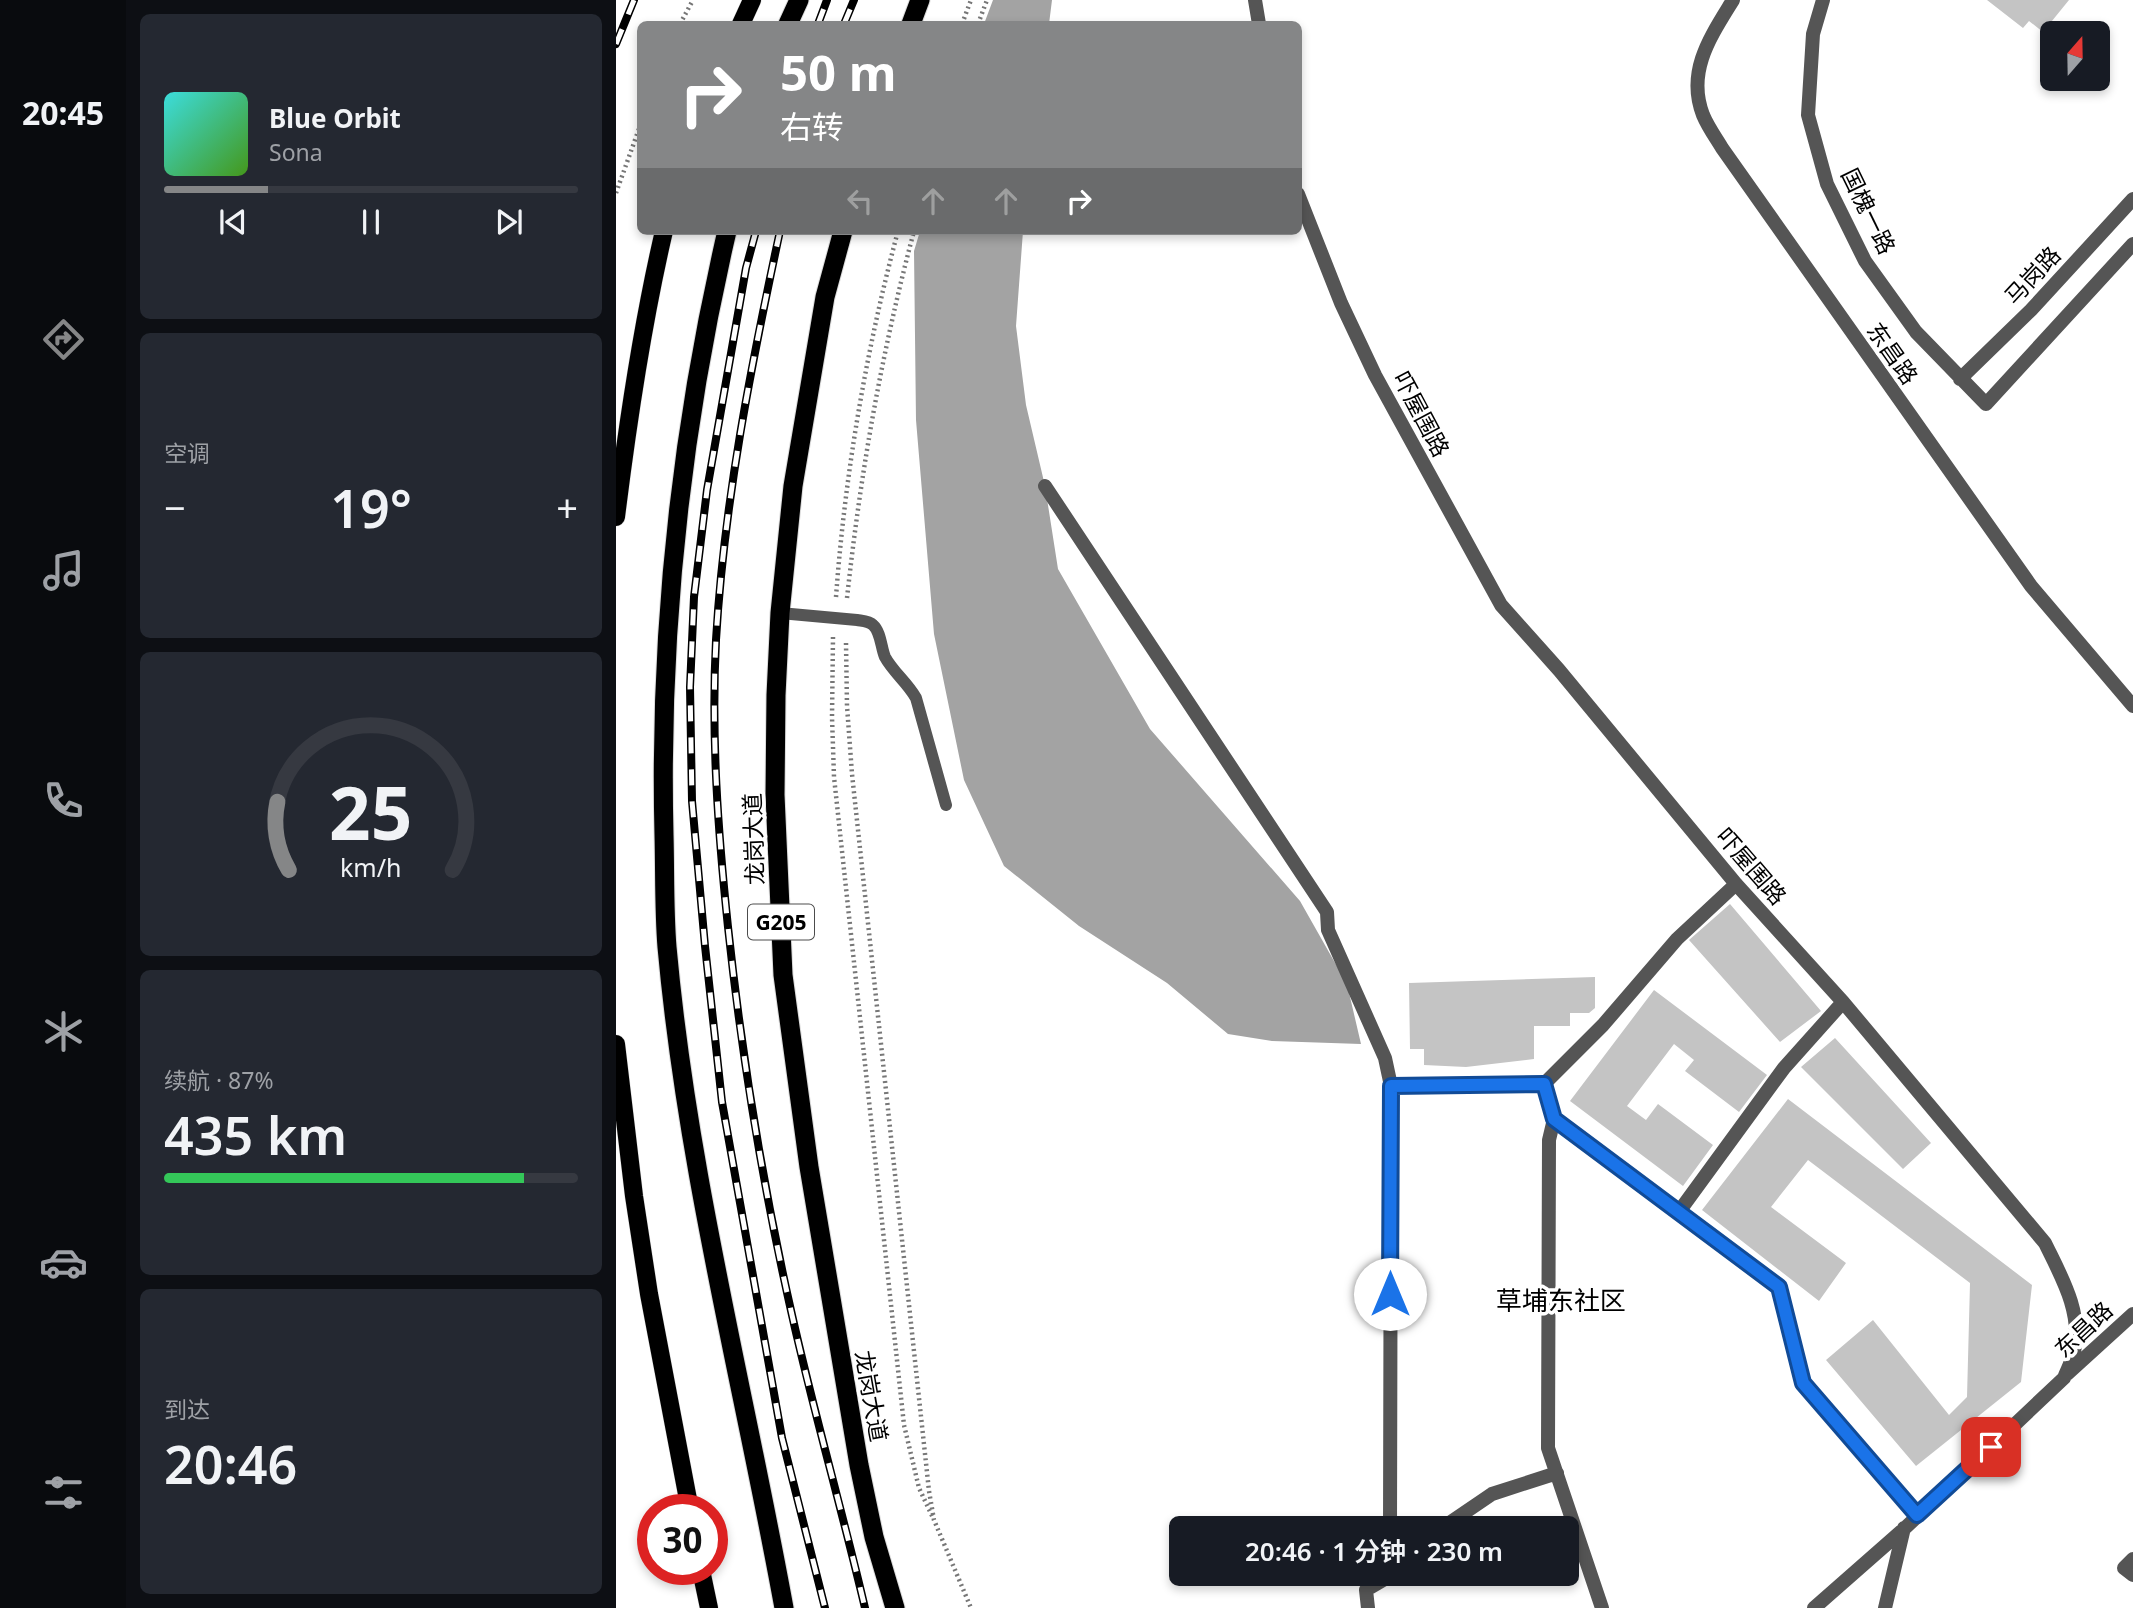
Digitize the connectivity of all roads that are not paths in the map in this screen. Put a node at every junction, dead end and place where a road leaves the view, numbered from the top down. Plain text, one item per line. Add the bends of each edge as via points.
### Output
1 (752, 0) edge
2 (785, 0) edge
3 (799, 0) edge
4 (920, 0) edge
5 (1255, 0) edge
6 (1733, 0) edge
7 (1823, 0) edge
8 (742, 21) edge
9 (785, 21) edge
10 (787, 21) edge
11 (912, 21) edge
12 (1258, 21) edge
13 (2133, 199) edge
14 (1302, 204) edge
15 (663, 235) edge
16 (726, 235) edge
17 (842, 235) edge
18 (2133, 243) edge
19 (1960, 379) junction
20 (627, 428) junction
21 (616, 456) edge
22 (1045, 486) dead end
23 (616, 516) edge
24 (780, 613) junction
25 (2133, 706) edge
26 (946, 805) dead end
27 (1736, 884) junction
28 (1843, 1002) junction
29 (616, 1044) edge
30 (1544, 1084) junction
31 (1391, 1086) junction
32 (1554, 1119) junction
33 (1678, 1213) junction
34 (2133, 1314) edge
35 (2064, 1378) junction
36 (1556, 1473) junction
37 (687, 1494) edge
38 (1917, 1515) junction
39 (1391, 1516) edge
40 (1460, 1516) edge
41 (1905, 1528) junction
42 (874, 1537) junction
43 (2133, 1559) edge
44 (2133, 1575) edge
45 (704, 1585) edge
46 (1373, 1586) edge
47 (784, 1607) edge
48 (709, 1608) edge
49 (884, 1608) edge
50 (895, 1608) edge
51 (1368, 1608) edge
52 (1602, 1608) edge
53 (1814, 1608) edge
54 (1885, 1608) edge

1 - 8 main road
2 - 9 highway
3 - 10 highway
4 - 11 highway
5 - 12 street
6 - 25 street, 东昌路 via 1707,43 1696,82 1703,114 1722,148 2032,586
7 - 19 street, 国槐一路 via 1813,34 1808,116 1827,184 1865,261 1916,332
13 - 19 street, 马岗路
14 - 27 street, 吓屋围路 via 1375,375 1501,605
15 - 20 main road
16 - 47 highway via 691,420 670,585 662,756 667,944 695,1162
17 - 24 highway, 龙岗大道 / G205 via 825,297 793,486
18 - 19 street, 国槐一路 via 1986,404
20 - 21 lane
20 - 23 main road
22 - 31 street via 1327,912 1328,930 1385,1058
24 - 26 lane via 866,621 876,628 886,658 916,698
24 - 42 highway, 龙岗大道 / G205 via 775,795 783,975 809,1167
27 - 28 street, 吓屋围路
27 - 30 street via 1677,939
28 - 33 street via 1784,1068
28 - 35 street, 吓屋围路 via 2045,1243 2067,1289 2076,1325 2074,1353
29 - 37 main road via 649,1294
30 - 31 street
30 - 32 street
31 - 39 street
32 - 33 street
32 - 36 street via 1549,1140 1548,1448
33 - 38 street via 1779,1287 1803,1383
34 - 35 street, 东昌路
35 - 38 street, 吓屋围路
36 - 40 street via 1492,1494
36 - 52 street
38 - 41 street, 吓屋围路
41 - 53 street, 吓屋围路
41 - 54 street
42 - 49 highway
42 - 50 highway, 龙岗大道 / G205
43 - 44 street via 2124,1568
45 - 48 main road
46 - 51 street via 1366,1590

